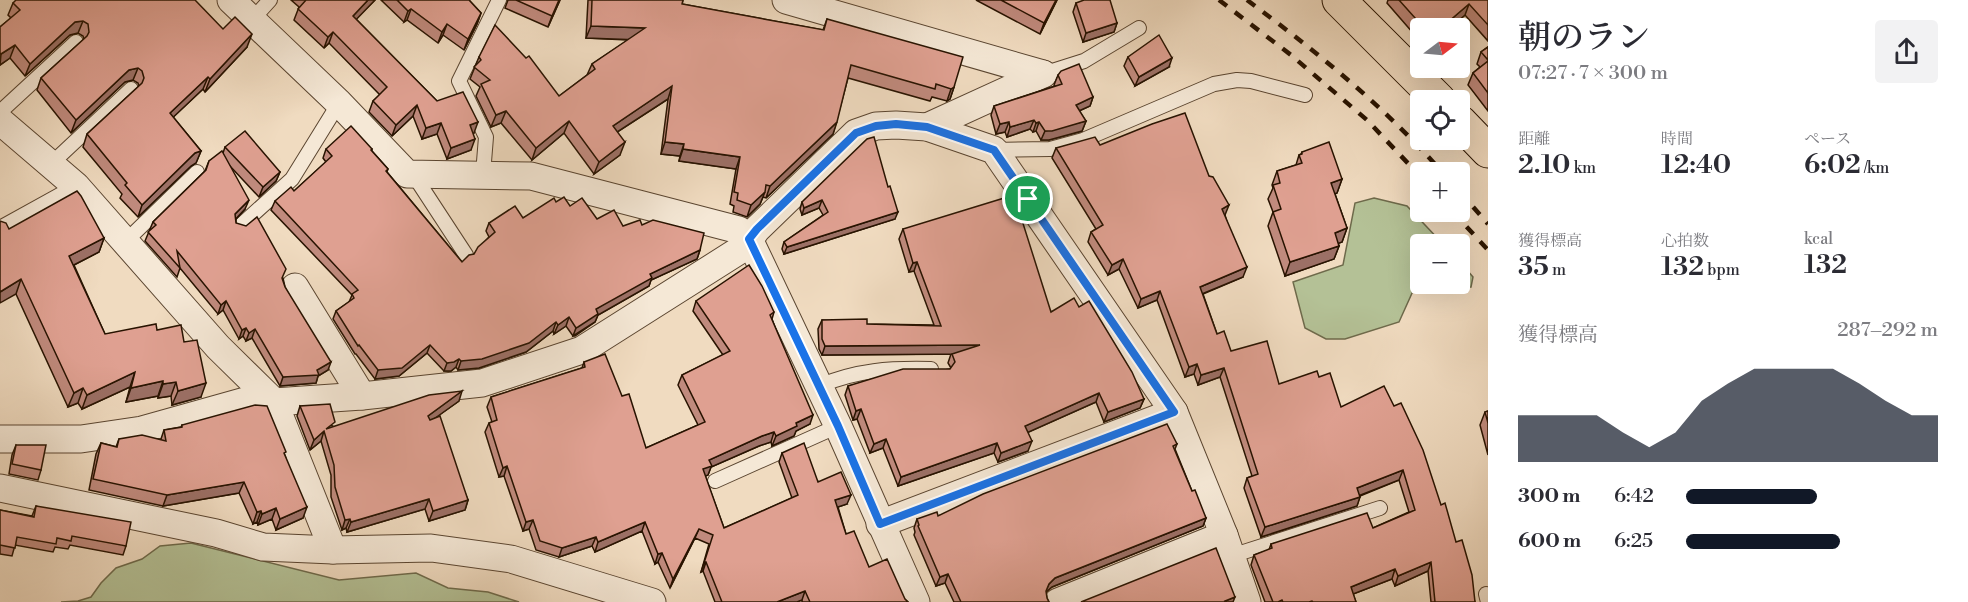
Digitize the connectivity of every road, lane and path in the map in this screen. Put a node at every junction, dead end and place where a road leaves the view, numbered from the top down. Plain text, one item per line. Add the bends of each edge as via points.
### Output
1 (231, 0) edge
2 (270, 0) edge
3 (499, 0) edge
4 (786, 0) edge
5 (1339, 0) edge
6 (251, 21) junction
7 (1139, 28) dead end
8 (76, 42) edge
9 (1043, 74) junction
10 (131, 88) edge
11 (1429, 90) edge
12 (1305, 95) dead end
13 (339, 104) junction
14 (0, 112) edge
15 (0, 121) edge
16 (927, 127) junction
17 (1470, 132) edge
18 (994, 150) junction
19 (1488, 151) edge
20 (51, 164) junction
21 (197, 172) edge
22 (413, 174) junction
23 (483, 174) junction
24 (76, 186) junction
25 (240, 226) edge
26 (0, 228) edge
27 (749, 239) junction
28 (126, 241) junction
29 (466, 255) edge
30 (296, 287) dead end
31 (943, 370) edge
32 (819, 386) junction
33 (362, 396) junction
34 (274, 402) junction
35 (1174, 412) junction
36 (838, 426) junction
37 (0, 439) edge
38 (716, 481) dead end
39 (0, 488) edge
40 (1380, 508) dead end
41 (880, 524) junction
42 (1227, 546) junction
43 (333, 550) junction
44 (652, 602) edge
45 (916, 602) edge
46 (1059, 602) edge
47 (1247, 602) edge

1 - 6 street
2 - 6 lane
3 - 23 lane via 459,81 486,137
4 - 9 street
5 - 11 main road
6 - 13 street
7 - 9 lane via 1084,61
8 - 14 lane
9 - 16 street
10 - 20 lane
12 - 18 lane via 1237,80 1214,84 1083,140 1050,149
13 - 22 street via 407,174
13 - 25 lane via 292,179
15 - 20 street
16 - 18 street
16 - 27 street via 896,124 856,133
17 - 19 main road
18 - 35 street
20 - 24 street
21 - 28 lane
22 - 23 street
22 - 29 lane
23 - 27 street via 531,176 739,230
24 - 26 lane
24 - 28 street
27 - 32 street
27 - 33 street via 743,248 582,350 482,383
28 - 34 street via 218,347
30 - 33 street
31 - 32 lane via 890,368 843,376
32 - 36 street
33 - 34 street
34 - 37 street via 249,400 141,430 81,439
34 - 43 street
35 - 41 street
35 - 42 street
36 - 38 lane
36 - 41 street
39 - 43 street via 216,533 263,547
40 - 42 lane
41 - 45 street
42 - 46 street
42 - 47 street
43 - 44 street via 431,548 511,559

